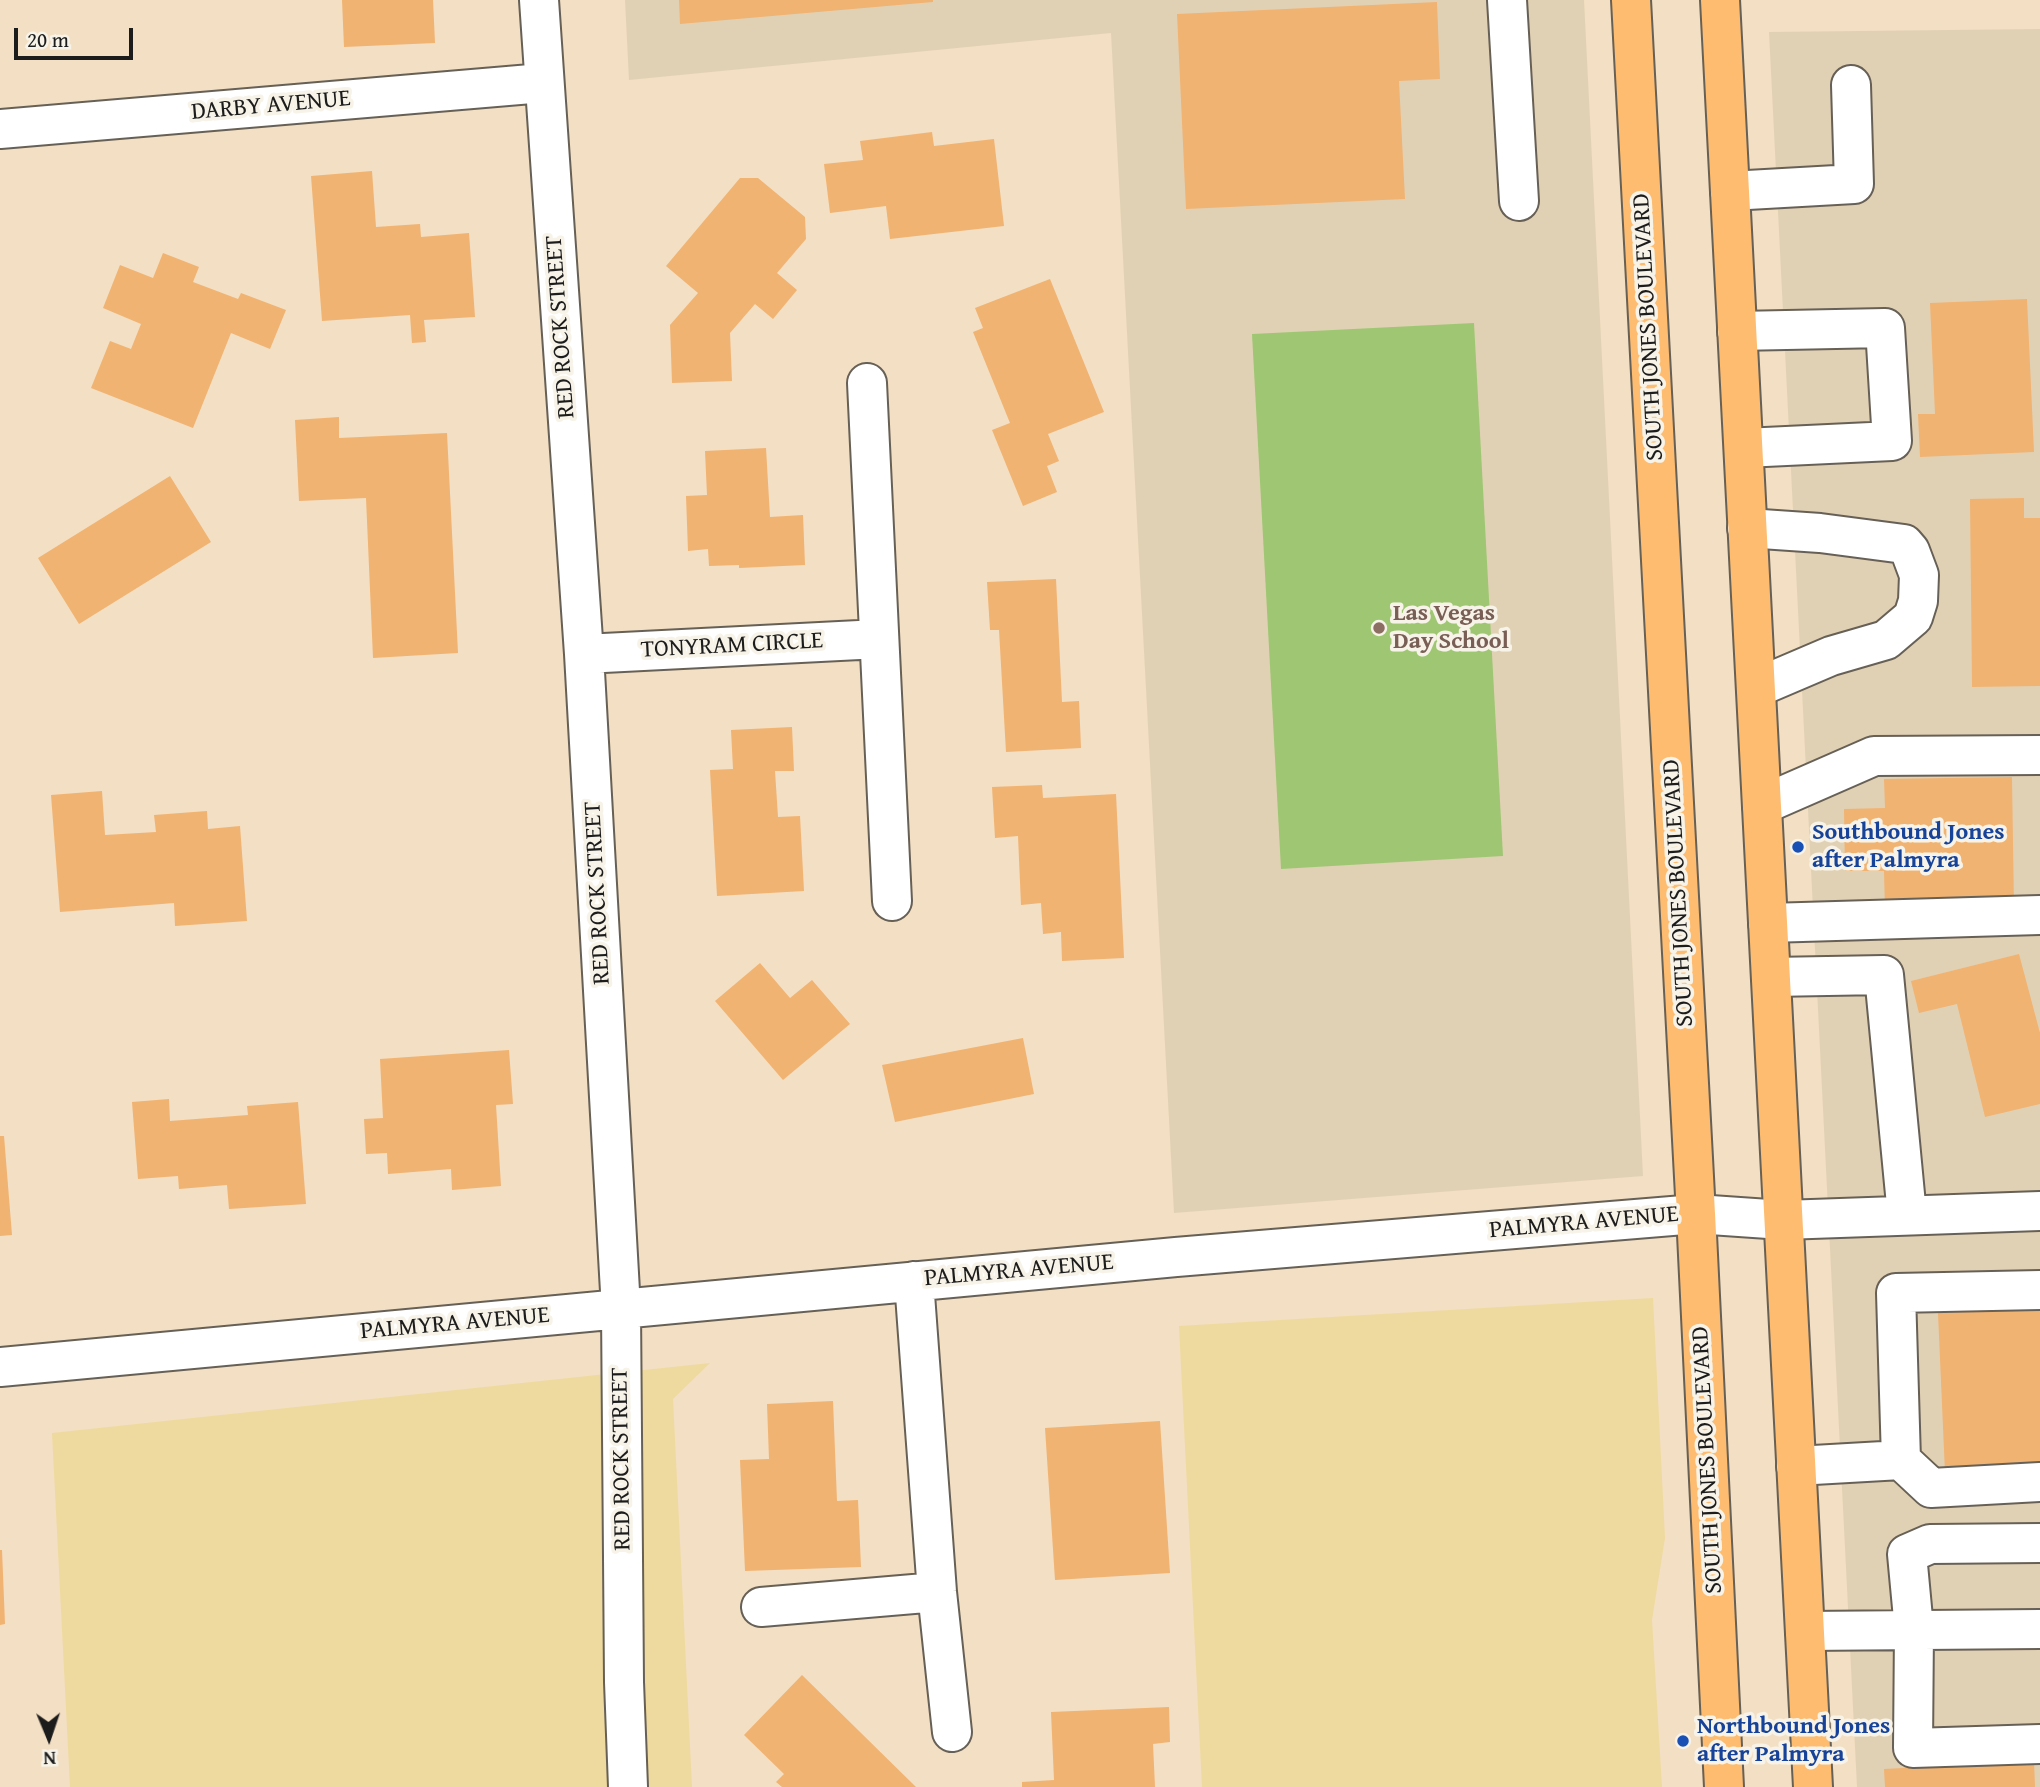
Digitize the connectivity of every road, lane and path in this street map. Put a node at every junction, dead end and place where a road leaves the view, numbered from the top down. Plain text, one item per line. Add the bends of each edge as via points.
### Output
1 (539, 0) edge
2 (1507, 0) edge
3 (1631, 0) edge
4 (1720, 0) edge
5 (543, 83) junction
6 (1851, 85) dead end
7 (0, 129) edge
8 (1730, 191) junction
9 (1519, 201) dead end
10 (1737, 331) junction
11 (867, 383) dead end
12 (1744, 448) junction
13 (1748, 528) junction
14 (879, 639) junction
15 (584, 654) junction
16 (1756, 688) junction
17 (2040, 755) edge
18 (1762, 805) junction
19 (892, 901) dead end
20 (2040, 915) edge
21 (1768, 923) junction
22 (1771, 977) junction
23 (2040, 1211) edge
24 (1696, 1214) junction
25 (1907, 1214) junction
26 (1783, 1220) junction
27 (914, 1281) junction
28 (2040, 1290) edge
29 (621, 1309) junction
30 (0, 1367) edge
31 (1901, 1460) junction
32 (1796, 1466) junction
33 (2040, 1482) edge
34 (2040, 1543) edge
35 (937, 1592) junction
36 (761, 1607) dead end
37 (1914, 1629) junction
38 (2040, 1629) edge
39 (1805, 1631) junction
40 (952, 1732) dead end
41 (2040, 1744) edge
42 (628, 1787) edge
43 (1724, 1787) edge
44 (1813, 1787) edge

1 - 5 street, RED ROCK STREET
2 - 9 street
3 - 24 main road, SOUTH JONES BOULEVARD
4 - 8 main road
5 - 7 street, DARBY AVENUE
5 - 15 street, RED ROCK STREET
6 - 8 street via 1854,184
8 - 10 main road
10 - 12 main road
10 - 12 street via 1885,328 1892,441
11 - 14 street
12 - 13 main road
13 - 16 main road
13 - 16 street via 1904,544 1919,575 1913,617 1886,640 1832,656
14 - 15 street, TONYRAM CIRCLE
14 - 19 street
15 - 29 street, RED ROCK STREET
16 - 18 main road
17 - 18 street via 1874,756
18 - 21 main road
20 - 21 street
21 - 22 main road
22 - 25 street via 1884,975
22 - 26 main road
23 - 25 street, PALMYRA AVENUE
24 - 26 street, PALMYRA AVENUE
24 - 27 street, PALMYRA AVENUE
24 - 43 main road, SOUTH JONES BOULEVARD
25 - 26 street, PALMYRA AVENUE
26 - 32 main road
27 - 29 street, PALMYRA AVENUE
27 - 35 street
28 - 31 street via 1896,1293
29 - 30 street, PALMYRA AVENUE
29 - 42 street, RED ROCK STREET
31 - 32 street
31 - 33 street via 1931,1488
32 - 39 main road
34 - 37 street via 1930,1544 1907,1554
35 - 36 street
35 - 40 street
37 - 38 street
37 - 39 street
37 - 41 street via 1913,1748
39 - 44 main road

